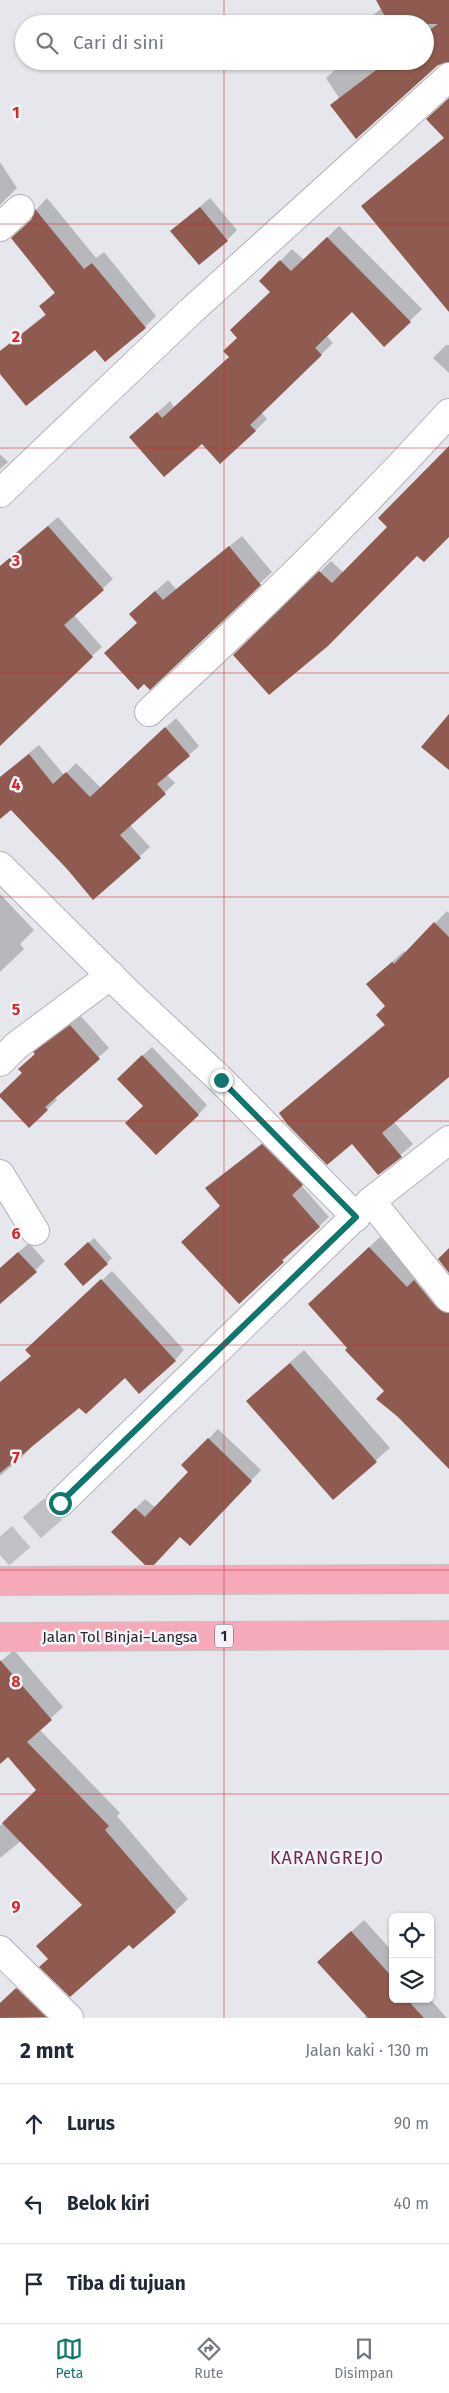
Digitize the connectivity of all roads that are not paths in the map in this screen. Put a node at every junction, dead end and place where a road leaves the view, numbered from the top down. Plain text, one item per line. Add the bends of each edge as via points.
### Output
1 (449, 77) edge
2 (20, 209) dead end
3 (0, 227) edge
4 (449, 413) edge
5 (0, 493) edge
6 (149, 712) dead end
7 (0, 866) edge
8 (111, 975) junction
9 (0, 1062) edge
10 (449, 1140) edge
11 (0, 1174) edge
12 (363, 1209) junction
13 (34, 1231) dead end
14 (449, 1298) edge
15 (60, 1503) tunnel mouth
16 (449, 1579) edge
17 (0, 1581) edge
18 (449, 1635) edge
19 (0, 1637) edge
20 (0, 1950) edge
21 (69, 2018) edge

1 - 5 street via 191,311
2 - 3 street
4 - 6 street via 386,482
7 - 8 street
8 - 9 street via 16,1046
8 - 12 street
10 - 12 street
11 - 13 street
12 - 14 street
12 - 15 street
16 - 17 highway
18 - 19 highway, Jalan Tol Binjai–Langsa / 1
20 - 21 street

